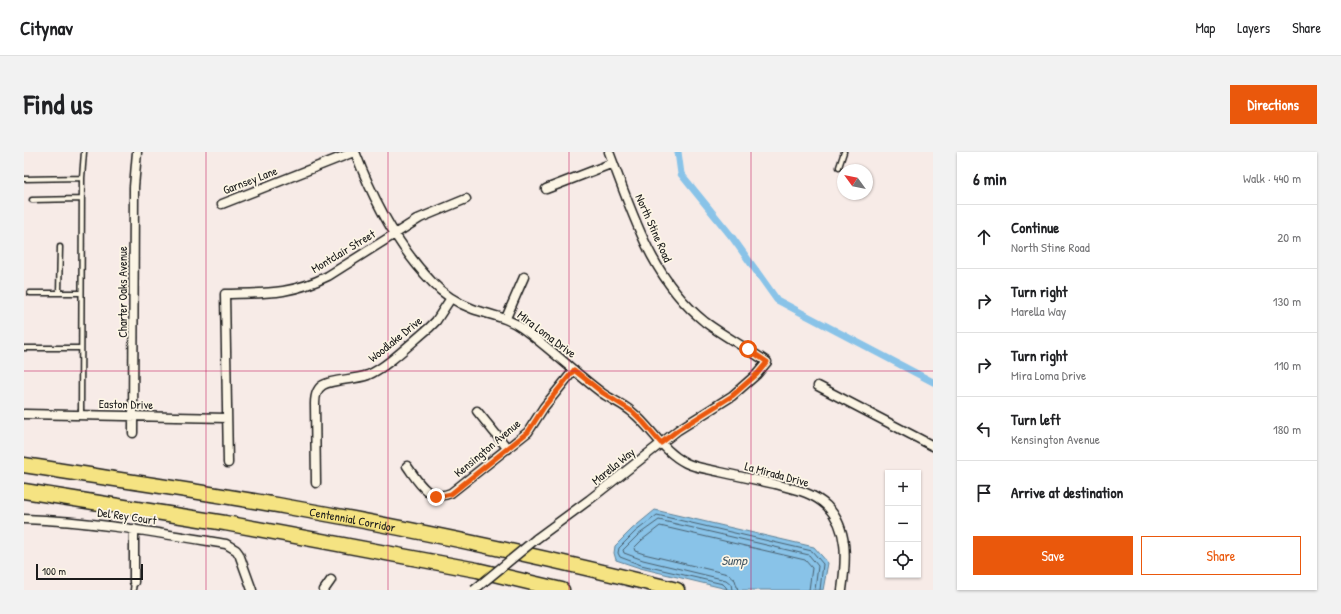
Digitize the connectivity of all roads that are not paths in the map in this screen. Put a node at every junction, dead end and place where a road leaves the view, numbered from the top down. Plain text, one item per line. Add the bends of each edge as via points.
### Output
1 (84, 152) edge
2 (137, 152) edge
3 (355, 152) edge
4 (609, 152) edge
5 (844, 152) edge
6 (613, 163) junction
7 (840, 164) edge
8 (82, 178) junction
9 (24, 179) edge
10 (546, 189) dead end
11 (82, 199) junction
12 (466, 199) dead end
13 (32, 200) dead end
14 (222, 204) dead end
15 (394, 234) junction
16 (60, 247) dead end
17 (524, 277) dead end
18 (30, 293) dead end
19 (59, 293) junction
20 (81, 293) junction
21 (451, 298) junction
22 (506, 318) junction
23 (24, 348) edge
24 (81, 348) junction
25 (767, 362) joint
26 (574, 370) junction
27 (818, 386) dead end
28 (477, 411) dead end
29 (24, 414) edge
30 (81, 415) junction
31 (134, 416) junction
32 (227, 418) junction
33 (133, 432) dead end
34 (661, 443) junction
35 (933, 446) edge
36 (508, 449) junction
37 (228, 463) dead end
38 (24, 465) edge
39 (407, 466) dead end
40 (316, 483) dead end
41 (24, 491) edge
42 (24, 519) edge
43 (134, 529) junction
44 (332, 580) dead end
45 (133, 586) edge
46 (252, 590) edge
47 (324, 590) edge
48 (474, 590) edge
49 (562, 590) edge
50 (677, 590) edge
51 (842, 590) edge

1 - 8 lane
2 - 31 street, Charter Oaks Avenue via 134,187
3 - 14 street, Garnsey Lane
3 - 15 street, Mira Loma Drive via 371,192
4 - 6 street, North Stine Road
5 - 7 lane
6 - 10 street
6 - 25 street, North Stine Road via 650,255 670,287 706,323
8 - 9 lane
8 - 11 lane
11 - 13 lane
11 - 20 lane
12 - 15 street, Montclair Street via 420,218
15 - 21 street, Mira Loma Drive via 431,282
15 - 32 street, Montclair Street via 328,276 298,289 272,293 225,294
16 - 19 lane
17 - 22 street
18 - 19 lane
19 - 20 lane
20 - 24 lane
21 - 22 street, Mira Loma Drive via 475,310
21 - 40 street, Woodlake Drive via 429,328 376,371 359,378 329,383 319,389 315,397
22 - 26 street, Mira Loma Drive
23 - 24 lane
24 - 30 lane
25 - 34 street, Marella Way via 732,396
26 - 34 street, Mira Loma Drive via 633,412
26 - 36 street, Kensington Avenue via 544,407 528,432
27 - 35 street
28 - 36 street
29 - 30 street, Easton Drive
30 - 31 street, Easton Drive
31 - 32 street, Easton Drive
31 - 33 street, Charter Oaks Avenue
32 - 37 street, Montclair Street
34 - 48 street, Marella Way, bridge
34 - 51 street, La Mirada Drive via 669,452 688,464 800,490 818,499 834,515 843,535 845,556
36 - 39 street, Kensington Avenue via 451,494 442,496 436,497 426,491
38 - 50 highway, Centennial Corridor via 360,520 513,551
41 - 49 highway via 225,523 477,570
42 - 43 street, Del Rey Court
43 - 45 street
43 - 46 street, Del Rey Court via 226,544 239,554
44 - 47 street

